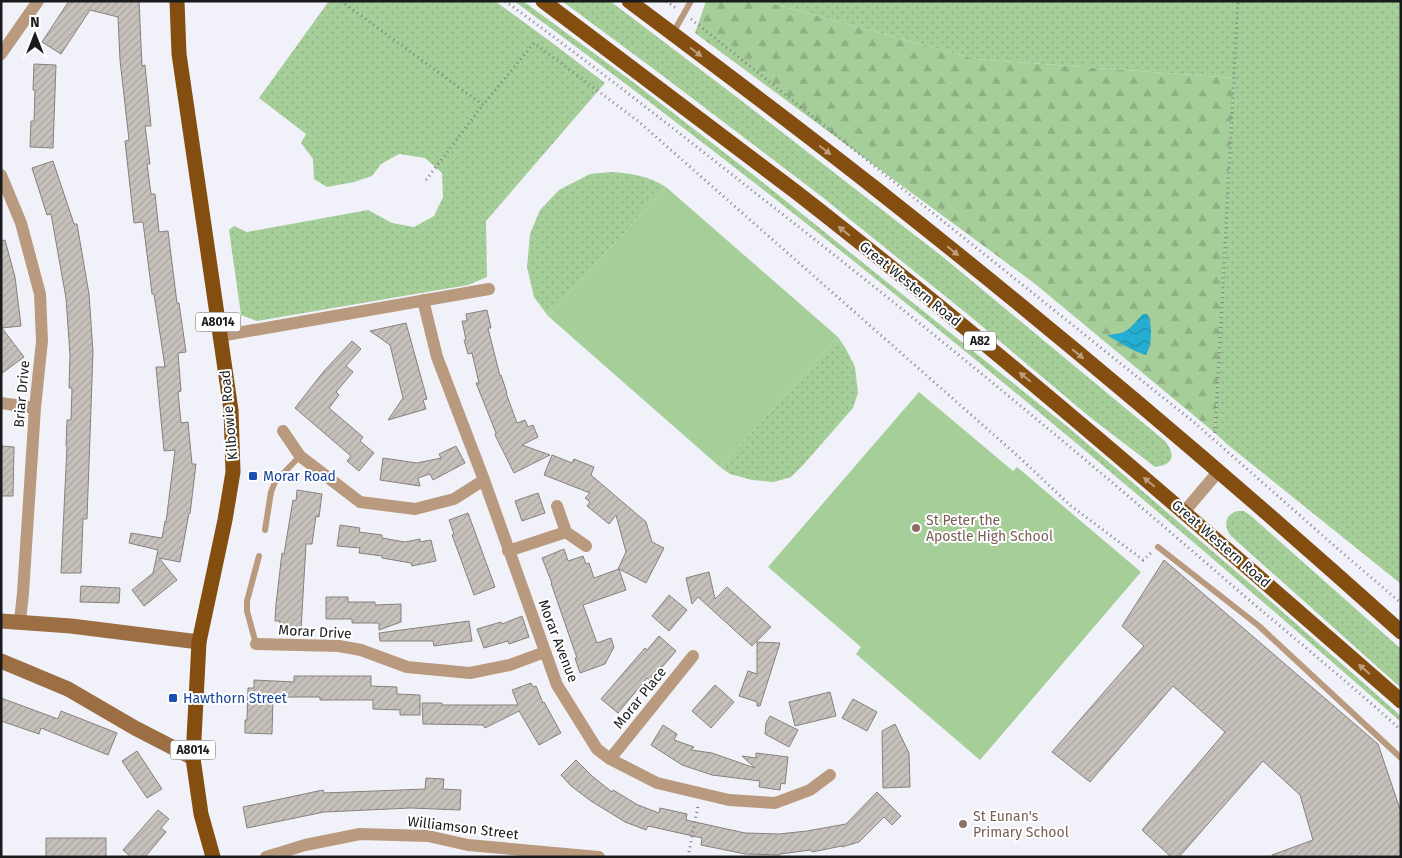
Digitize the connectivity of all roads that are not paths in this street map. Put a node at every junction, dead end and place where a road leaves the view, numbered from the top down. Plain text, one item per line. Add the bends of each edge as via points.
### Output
1 (38, 1) edge
2 (177, 1) edge
3 (542, 1) edge
4 (629, 1) edge
5 (691, 1) edge
6 (673, 34) junction
7 (1, 54) edge
8 (1, 175) edge
9 (489, 289) dead end
10 (423, 300) junction
11 (220, 336) junction
12 (1, 403) edge
13 (35, 408) junction
14 (283, 431) dead end
15 (300, 456) junction
16 (1218, 472) junction
17 (484, 480) junction
18 (557, 506) dead end
19 (1184, 512) junction
20 (265, 530) dead end
21 (566, 532) junction
22 (586, 546) dead end
23 (1158, 547) road end
24 (508, 551) junction
25 (259, 556) dead end
26 (1, 621) edge
27 (20, 621) junction
28 (1401, 632) edge
29 (199, 642) junction
30 (256, 644) joint
31 (545, 652) junction
32 (693, 656) dead end
33 (1, 661) edge
34 (1401, 701) edge
35 (193, 758) junction
36 (1401, 758) edge
37 (610, 759) junction
38 (830, 775) dead end
39 (468, 845) junction
40 (213, 857) edge
41 (266, 857) edge
42 (476, 857) edge
43 (599, 857) edge

1 - 7 street
2 - 11 main road, Kilbowie Road / A8014 via 180,54
19 -> 3 main road, Great Western Road / A82 via 1068,413 796,193
4 - 6 main road
5 - 6 lane
6 -> 16 main road via 890,200
8 - 13 street, Briar Drive via 21,223 40,294 42,341
9 - 10 street
10 - 11 street
10 - 17 street, Morar Avenue via 437,358
11 - 29 main road, Kilbowie Road / A8014 via 231,410 234,472
12 - 13 street
13 - 27 street, Briar Drive
14 - 15 street
15 - 17 street via 360,502 415,509 454,499
15 - 20 lane via 275,482
16 - 19 street
16 - 28 main road
17 - 24 street, Morar Avenue
18 - 21 street
34 -> 19 main road, Great Western Road / A82
21 - 22 street
21 - 24 street
23 - 36 lane via 1259,626
24 - 31 street, Morar Avenue
25 - 30 lane via 247,601
26 - 27 street
27 - 29 street
29 - 35 main road, Kilbowie Road / A8014
30 - 31 street, Morar Drive via 339,646 361,650 407,667 470,673 510,665
31 - 37 street, Morar Avenue via 556,685 597,749
32 - 37 street, Morar Place
33 - 35 street via 68,689
35 - 40 main road, Kilbowie Road / A8014 via 201,814
37 - 38 street, Morar Avenue via 657,783 729,800 775,803 810,790
39 - 41 street, Williamson Street via 428,836 360,834
39 - 42 street
39 - 43 street, Williamson Street

